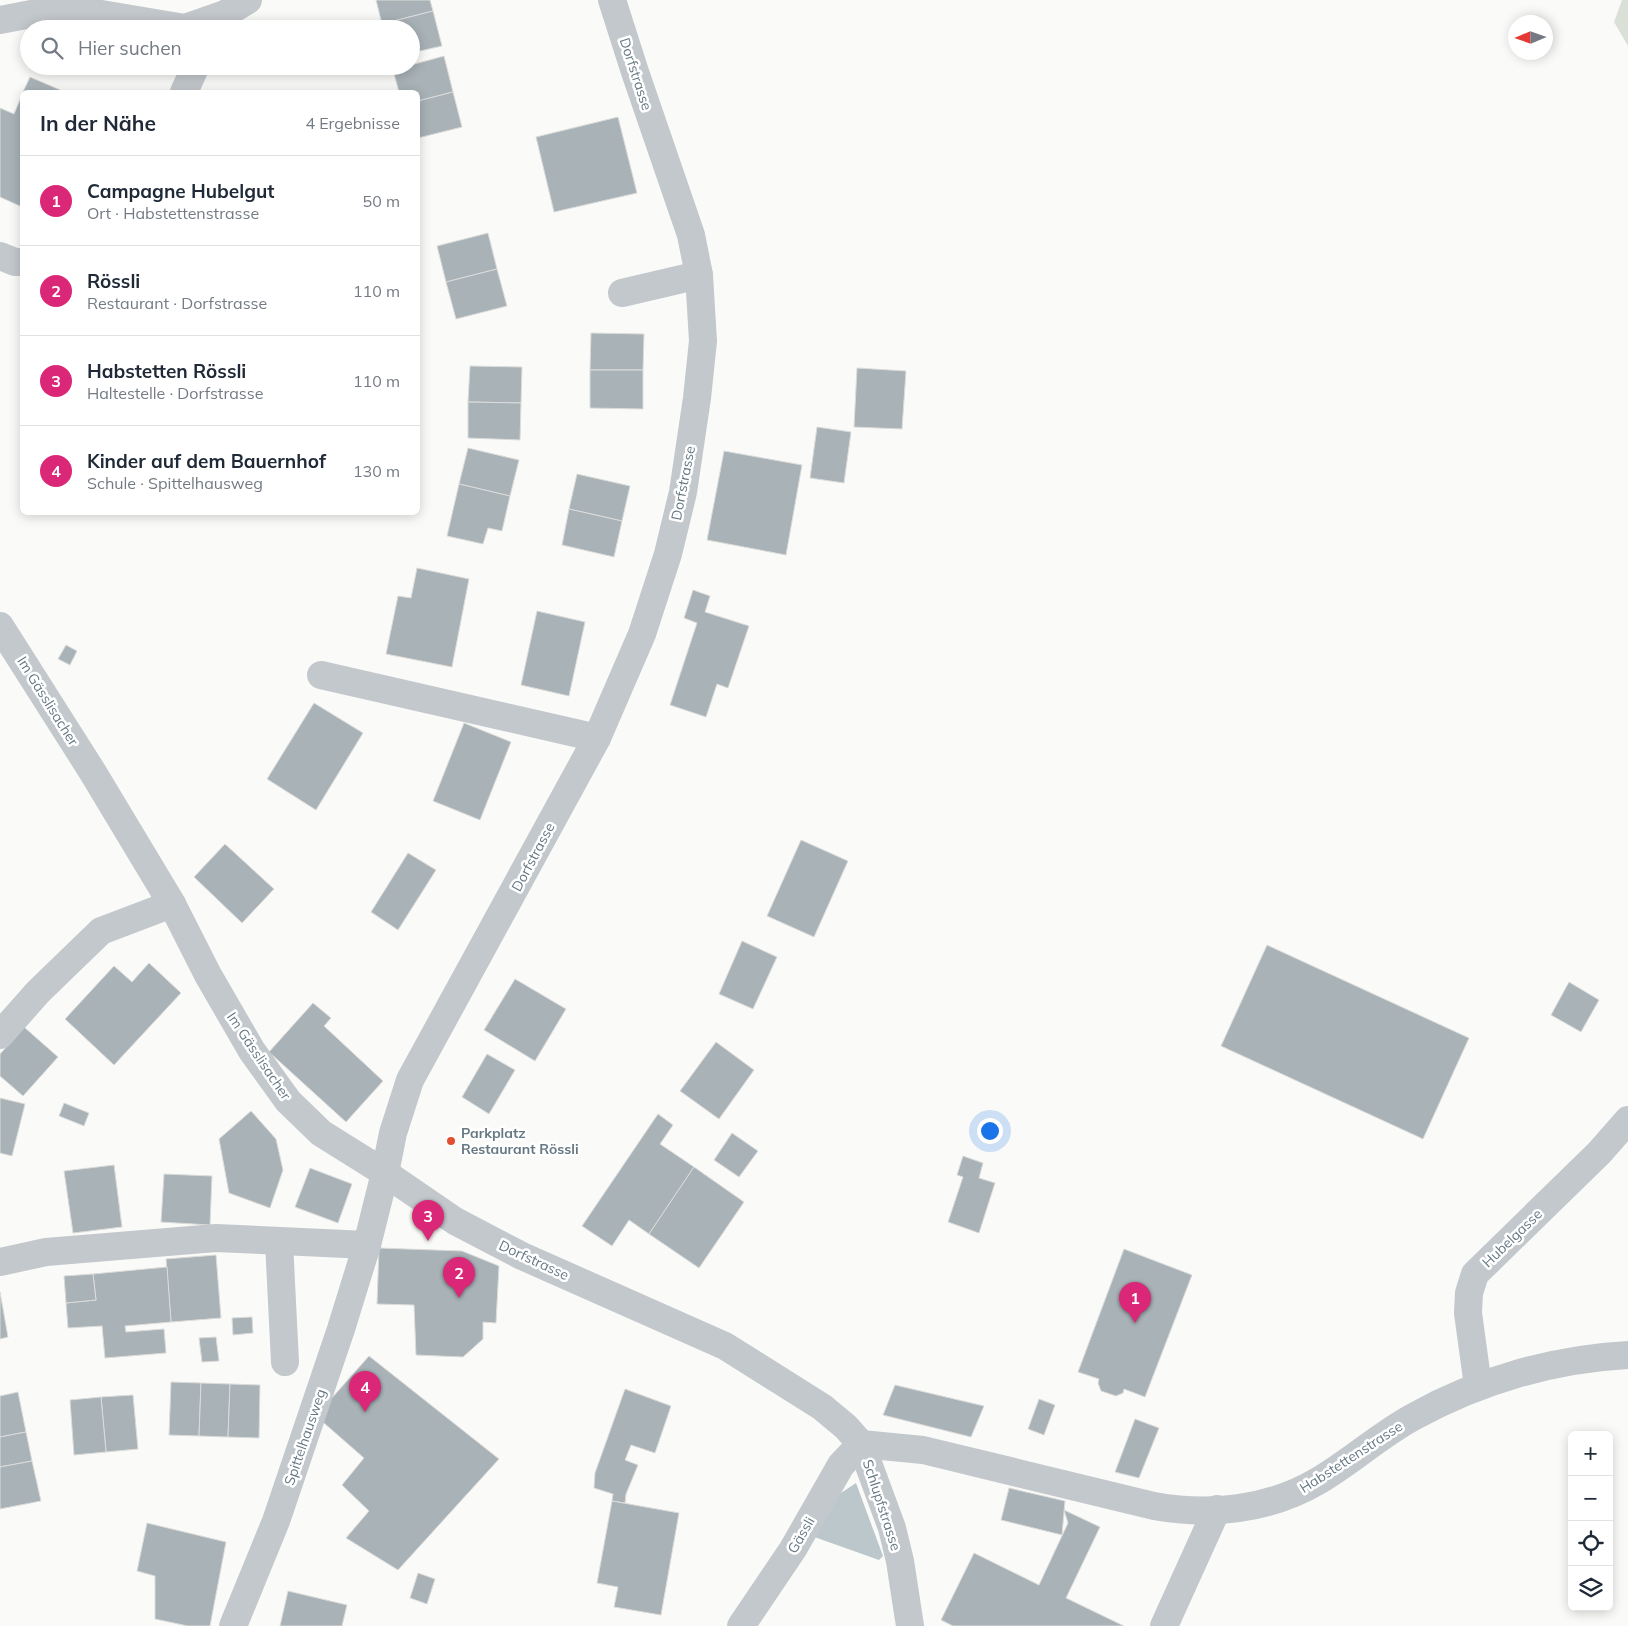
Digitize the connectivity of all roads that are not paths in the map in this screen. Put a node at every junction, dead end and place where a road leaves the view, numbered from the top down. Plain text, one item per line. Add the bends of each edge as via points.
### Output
1 (248, 0) edge
2 (612, 0) edge
3 (0, 20) edge
4 (137, 20) edge
5 (208, 20) edge
6 (192, 75) edge
7 (185, 90) edge
8 (0, 256) edge
9 (20, 262) edge
10 (699, 276) junction
11 (622, 293) dead end
12 (0, 626) edge
13 (321, 675) dead end
14 (597, 738) junction
15 (172, 904) junction
16 (0, 1035) edge
17 (1628, 1120) edge
18 (385, 1173) junction
19 (280, 1242) junction
20 (367, 1245) junction
21 (0, 1262) edge
22 (1628, 1355) edge
23 (285, 1362) dead end
24 (1478, 1386) junction
25 (862, 1444) junction
26 (1217, 1509) junction
27 (233, 1626) edge
28 (741, 1626) edge
29 (910, 1626) edge
30 (1164, 1626) edge

1 - 5 street
2 - 10 street, Dorfstrasse via 691,235
3 - 4 street via 31,14 95,13
6 - 7 street
8 - 9 street
10 - 11 street
10 - 14 street, Dorfstrasse via 704,341 683,492 668,554 642,634
12 - 15 street, Im Gässlisacher
13 - 14 street
14 - 18 street, Dorfstrasse via 410,1080 393,1133
15 - 16 street via 102,931 38,992
15 - 18 street, Im Gässlisacher via 247,1043 288,1101 321,1133
17 - 24 street, Hubelgasse via 1599,1153 1475,1274 1469,1293 1468,1313
18 - 20 street, Spittelhausweg
18 - 25 street, Dorfstrasse via 455,1221 522,1256 725,1346 822,1407
19 - 20 street
19 - 21 street via 216,1238 46,1252
19 - 23 street
20 - 27 street, Spittelhausweg via 276,1521
22 - 24 street, Habstettenstrasse via 1582,1359
24 - 26 street, Habstettenstrasse via 1414,1417 1299,1492 1265,1503
25 - 26 street, Habstettenstrasse via 924,1450 1154,1506 1195,1511
25 - 28 street, Gässli via 841,1465 793,1549
25 - 29 street, Schlupfstrasse via 892,1528
26 - 30 street

